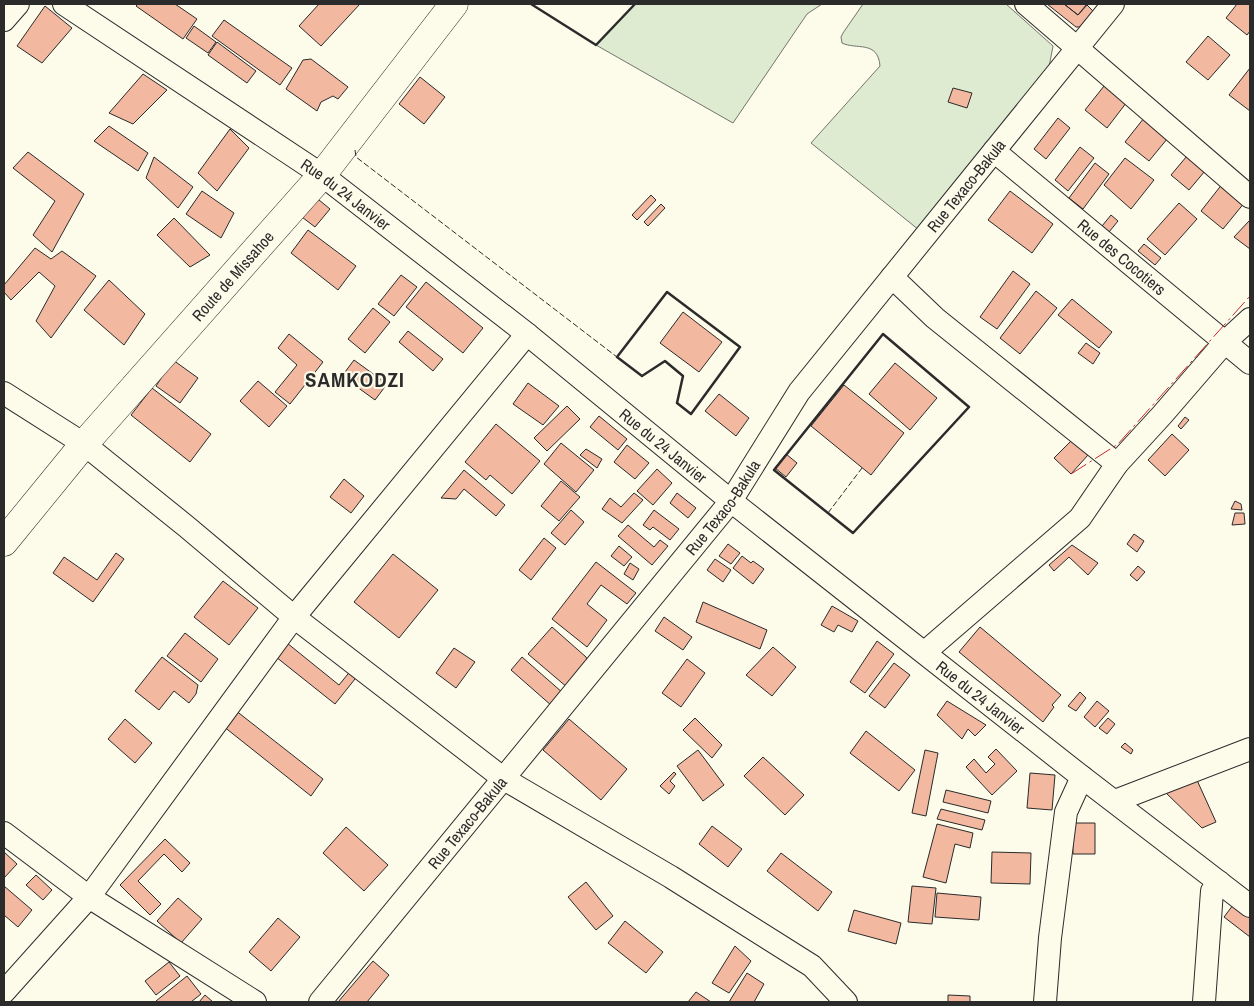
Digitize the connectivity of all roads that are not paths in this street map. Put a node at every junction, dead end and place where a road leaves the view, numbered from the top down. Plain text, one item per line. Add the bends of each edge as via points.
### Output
1 (18, 4) edge
2 (64, 4) edge
3 (454, 4) edge
4 (1026, 4) edge
5 (1113, 4) edge
6 (4, 20) edge
7 (1077, 48) junction
8 (994, 150) junction
9 (322, 175) junction
10 (1250, 197) edge
11 (892, 277) junction
12 (1250, 319) edge
13 (527, 334) junction
14 (1225, 342) junction
15 (1250, 363) edge
16 (4, 393) edge
17 (84, 444) junction
18 (1117, 464) junction
19 (731, 501) junction
20 (4, 542) edge
21 (294, 617) junction
22 (925, 652) junction
23 (1250, 749) edge
24 (1082, 777) junction
25 (504, 779) junction
26 (1115, 801) junction
27 (4, 833) edge
28 (1219, 882) junction
29 (90, 897) junction
30 (1250, 906) edge
31 (4, 992) edge
32 (255, 1002) edge
33 (320, 1002) edge
34 (846, 1002) edge
35 (1045, 1002) edge
36 (1204, 1002) edge

1 - 6 street
2 - 9 street, Rue du 24 Janvier
3 - 9 main road, Route de Missahoe
4 - 7 street
5 - 7 street, Rue Texaco-Bakula
7 - 8 street, Rue Texaco-Bakula
7 - 10 street
8 - 11 street, Rue Texaco-Bakula
8 - 14 street, Rue des Cocotiers
9 - 13 street, Rue du 24 Janvier
9 - 17 main road, Route de Missahoe
11 - 18 street via 935,318
11 - 19 street, Rue Texaco-Bakula via 798,392
12 - 14 street
13 - 19 street, Rue du 24 Janvier
13 - 21 street
14 - 15 street, Rue des Cocotiers
14 - 18 street
16 - 17 street
17 - 20 main road, Route de Missahoe
17 - 21 street
18 - 22 street via 1080,518
19 - 22 street, Rue du 24 Janvier
19 - 25 street, Rue Texaco-Bakula
21 - 25 street
21 - 29 street
22 - 24 street, Rue du 24 Janvier
23 - 26 street
24 - 26 street, Rue du 24 Janvier
24 - 35 street via 1066,812
25 - 33 street, Rue Texaco-Bakula
25 - 34 street via 812,966
26 - 28 street, Rue du 24 Janvier
27 - 29 street
28 - 30 street, Rue du 24 Janvier
28 - 36 street via 1212,891
29 - 31 street
29 - 32 street

